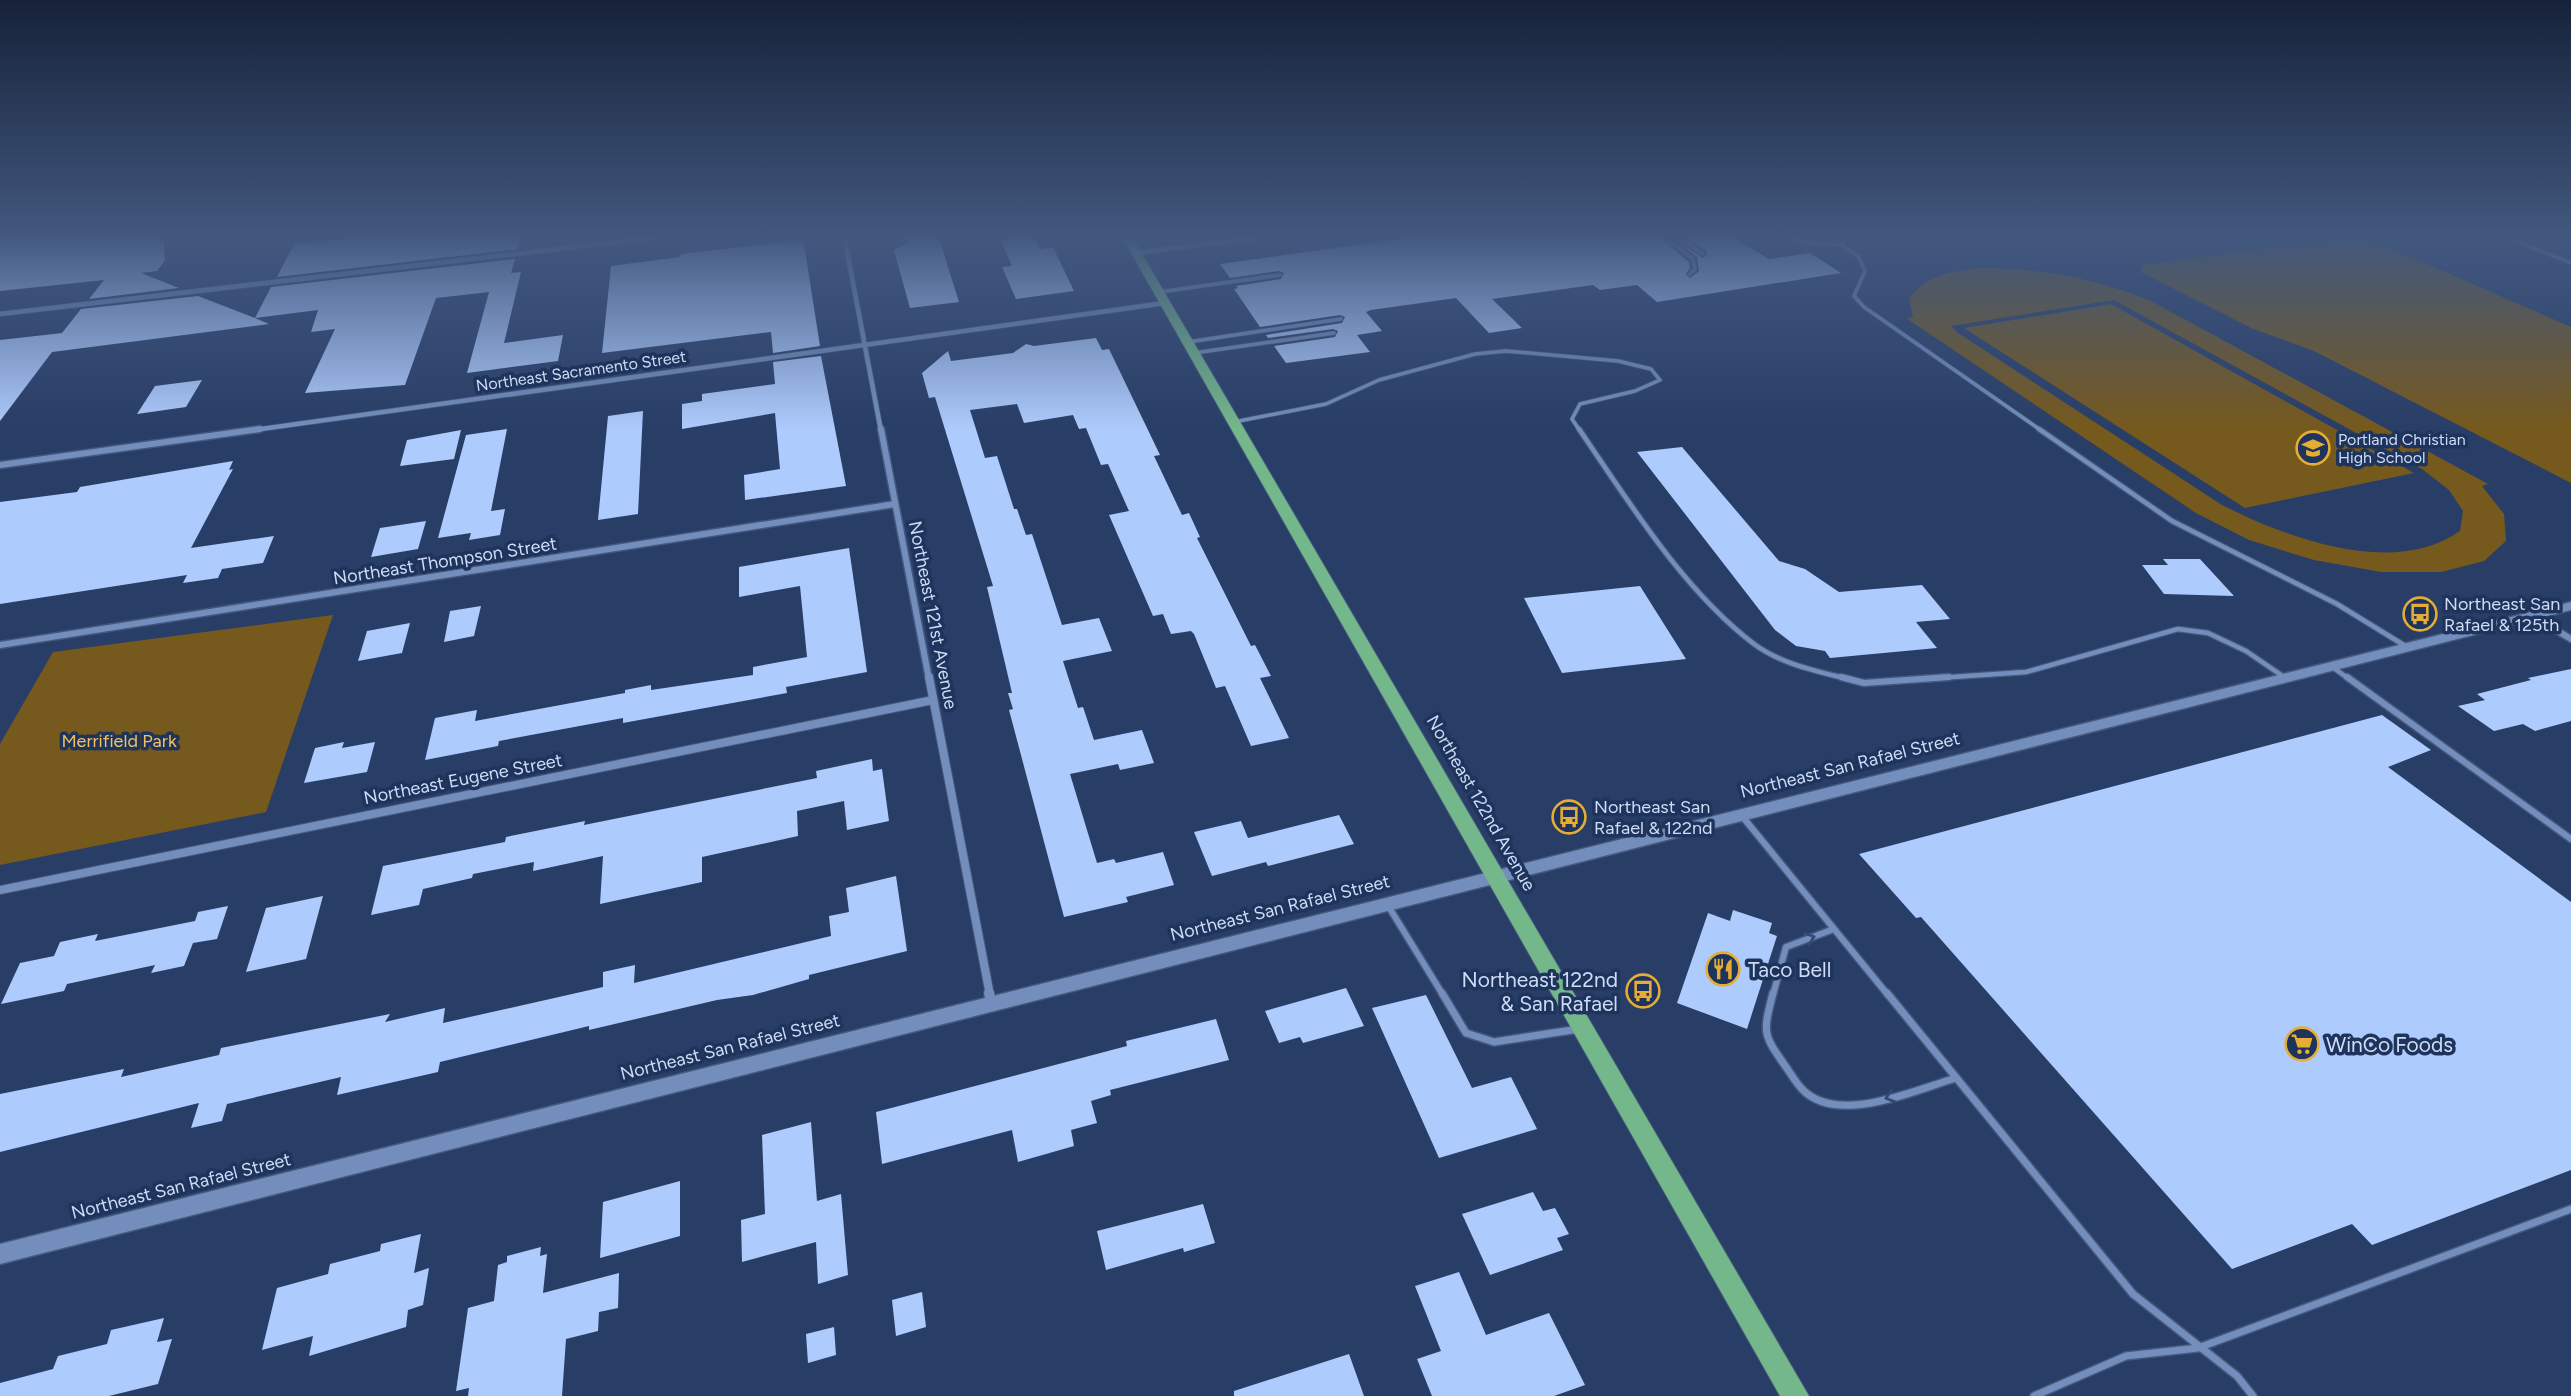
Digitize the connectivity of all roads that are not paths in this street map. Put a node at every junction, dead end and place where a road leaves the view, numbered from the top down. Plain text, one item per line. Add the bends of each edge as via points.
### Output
1 (117, 300) edge
2 (857, 300) edge
3 (1148, 300) edge
4 (1163, 300) edge
5 (1858, 300) edge
6 (0, 314) edge
7 (1341, 319) dead end
8 (1334, 333) dead end
9 (865, 344) junction
10 (1191, 348) junction
11 (1234, 422) junction
12 (0, 465) edge
13 (895, 504) junction
14 (2571, 606) edge
15 (2531, 615) junction
16 (2571, 639) edge
17 (0, 645) edge
18 (2407, 647) junction
19 (2331, 666) junction
20 (2284, 677) junction
21 (933, 700) junction
22 (1740, 814) junction
23 (2571, 839) edge
24 (1494, 875) junction
25 (0, 890) edge
26 (1386, 903) junction
27 (1834, 929) junction
28 (991, 1002) junction
29 (1582, 1028) junction
30 (1956, 1078) junction
31 (2571, 1209) edge
32 (0, 1254) edge
33 (2198, 1348) junction
34 (1795, 1396) edge
35 (2034, 1396) edge
36 (2253, 1396) edge

1 - 6 street
2 - 9 street, Northeast 121st Avenue
3 - 9 street, Northeast Sacramento Street
4 - 10 main road, Northeast 122nd Avenue
5 - 18 lane via 2172,521 2327,598
7 - 10 lane
8 - 10 lane
9 - 12 street, Northeast Sacramento Street
9 - 13 street, Northeast 121st Avenue
10 - 11 main road, Northeast 122nd Avenue
11 - 20 lane via 1326,404 1379,380 1475,354 1517,352 1618,361 1651,369 1660,380 1580,404 1572,419 1702,597 1755,645 1797,666 1864,683 2026,673 2178,629 2208,633
11 - 24 main road, Northeast 122nd Avenue
13 - 17 street, Northeast Thompson Street
13 - 21 street, Northeast 121st Avenue
14 - 15 street, Northeast San Rafael Street
15 - 16 street
15 - 18 street, Northeast San Rafael Street
18 - 19 street, Northeast San Rafael Street
19 - 20 street, Northeast San Rafael Street
19 - 23 lane
20 - 22 street, Northeast San Rafael Street
21 - 25 street, Northeast Eugene Street
21 - 28 street, Northeast 121st Avenue
22 - 24 street, Northeast San Rafael Street
22 - 27 lane
24 - 26 street, Northeast San Rafael Street
24 - 29 main road, Northeast 122nd Avenue
26 - 28 street, Northeast San Rafael Street
26 - 29 lane via 1466,1033 1494,1042
27 - 30 lane
30 -> 27 lane via 1856,1107 1829,1103 1802,1091 1766,1039 1765,1024 1786,947
28 - 32 street, Northeast San Rafael Street
29 - 34 main road, Northeast 122nd Avenue
30 - 33 lane via 2133,1294
31 - 33 lane
33 - 35 lane via 2126,1356
33 - 36 lane via 2237,1376

